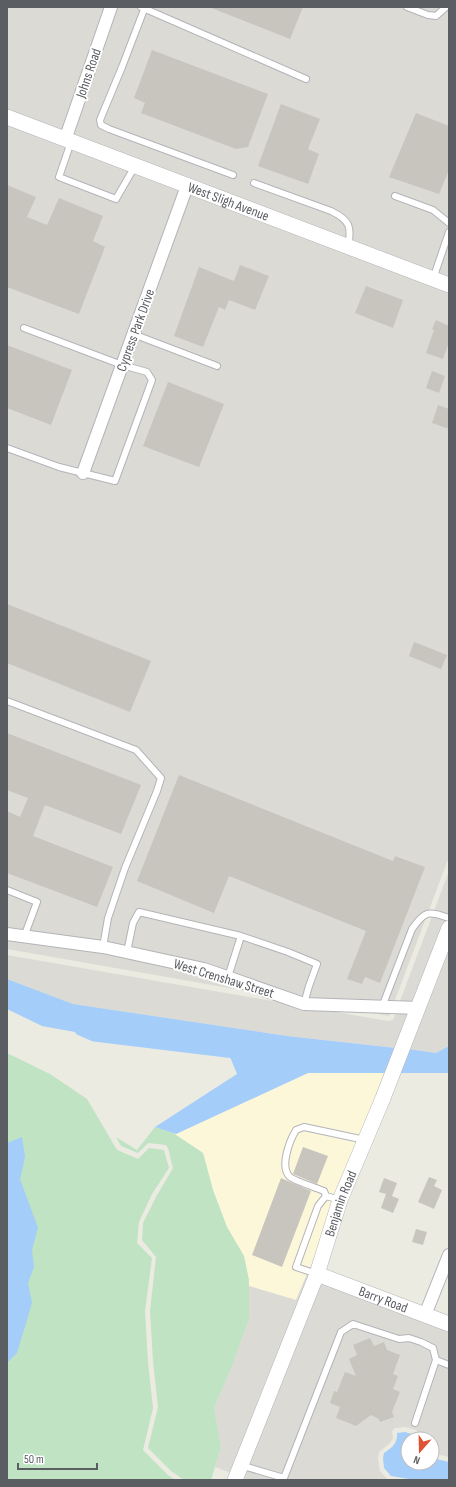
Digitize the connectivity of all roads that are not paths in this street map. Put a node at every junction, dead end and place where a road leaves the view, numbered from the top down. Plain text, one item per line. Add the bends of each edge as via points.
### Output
1 (111, 7) edge
2 (143, 7) edge
3 (407, 7) edge
4 (446, 7) edge
5 (306, 79) dead end
6 (7, 117) edge
7 (68, 141) junction
8 (135, 166) junction
9 (233, 175) dead end
10 (254, 183) dead end
11 (187, 186) junction
12 (394, 196) dead end
13 (449, 223) edge
14 (449, 232) edge
15 (348, 247) junction
16 (433, 279) junction
17 (449, 285) edge
18 (24, 328) dead end
19 (133, 334) junction
20 (122, 365) junction
21 (217, 366) dead end
22 (7, 448) edge
23 (83, 473) junction
24 (7, 701) edge
25 (7, 890) edge
26 (449, 918) edge
27 (449, 928) edge
28 (7, 934) edge
29 (241, 936) junction
30 (24, 937) junction
31 (103, 947) junction
32 (126, 952) junction
33 (228, 977) junction
34 (304, 1004) junction
35 (382, 1007) junction
36 (418, 1008) junction
37 (365, 1140) junction
38 (333, 1198) junction
39 (449, 1256) edge
40 (317, 1274) junction
41 (425, 1315) junction
42 (449, 1324) edge
43 (436, 1360) junction
44 (449, 1365) edge
45 (415, 1423) dead end
46 (240, 1465) junction
47 (235, 1480) edge

1 - 7 street, Johns Road
2 - 5 lane
2 - 9 lane via 100,120 101,124
3 - 4 lane via 436,16
6 - 7 street, West Sligh Avenue
7 - 8 street, West Sligh Avenue
7 - 8 lane via 59,177 116,199
8 - 11 street, West Sligh Avenue
10 - 15 lane via 331,210 341,216 350,228
11 - 15 street, West Sligh Avenue
11 - 19 street, Cypress Park Drive
12 - 13 lane via 433,210
14 - 16 lane
15 - 16 street, West Sligh Avenue
16 - 17 street, West Sligh Avenue
18 - 20 lane
19 - 20 street, Cypress Park Drive
19 - 21 lane
20 - 23 street, Cypress Park Drive
20 - 23 lane via 147,372 152,380 115,481
22 - 23 lane
24 - 31 lane via 136,750 161,778 125,868 108,918
25 - 30 lane via 37,902
26 - 35 lane via 433,913 425,914 412,929
27 - 36 street, Benjamin Road
28 - 30 street, West Crenshaw Street
29 - 32 lane via 138,912
29 - 33 lane
29 - 34 lane via 317,964
30 - 31 street, West Crenshaw Street
31 - 32 street, West Crenshaw Street
32 - 33 street, West Crenshaw Street via 204,969
33 - 34 street, West Crenshaw Street
34 - 35 street, West Crenshaw Street
35 - 36 street, West Crenshaw Street
36 - 37 street, Benjamin Road
37 - 38 street, Benjamin Road
37 - 38 lane via 304,1127 296,1130 290,1141 286,1173 290,1178 324,1191
38 - 40 street, Benjamin Road
38 - 40 lane via 318,1206 296,1267
39 - 41 street
40 - 41 street, Barry Road
40 - 46 street, Benjamin Road
41 - 42 street, Barry Road
43 - 44 lane
43 - 45 lane
43 - 46 lane via 433,1348 422,1342 409,1338 400,1339 353,1324 341,1332 284,1478
46 - 47 street, Benjamin Road

